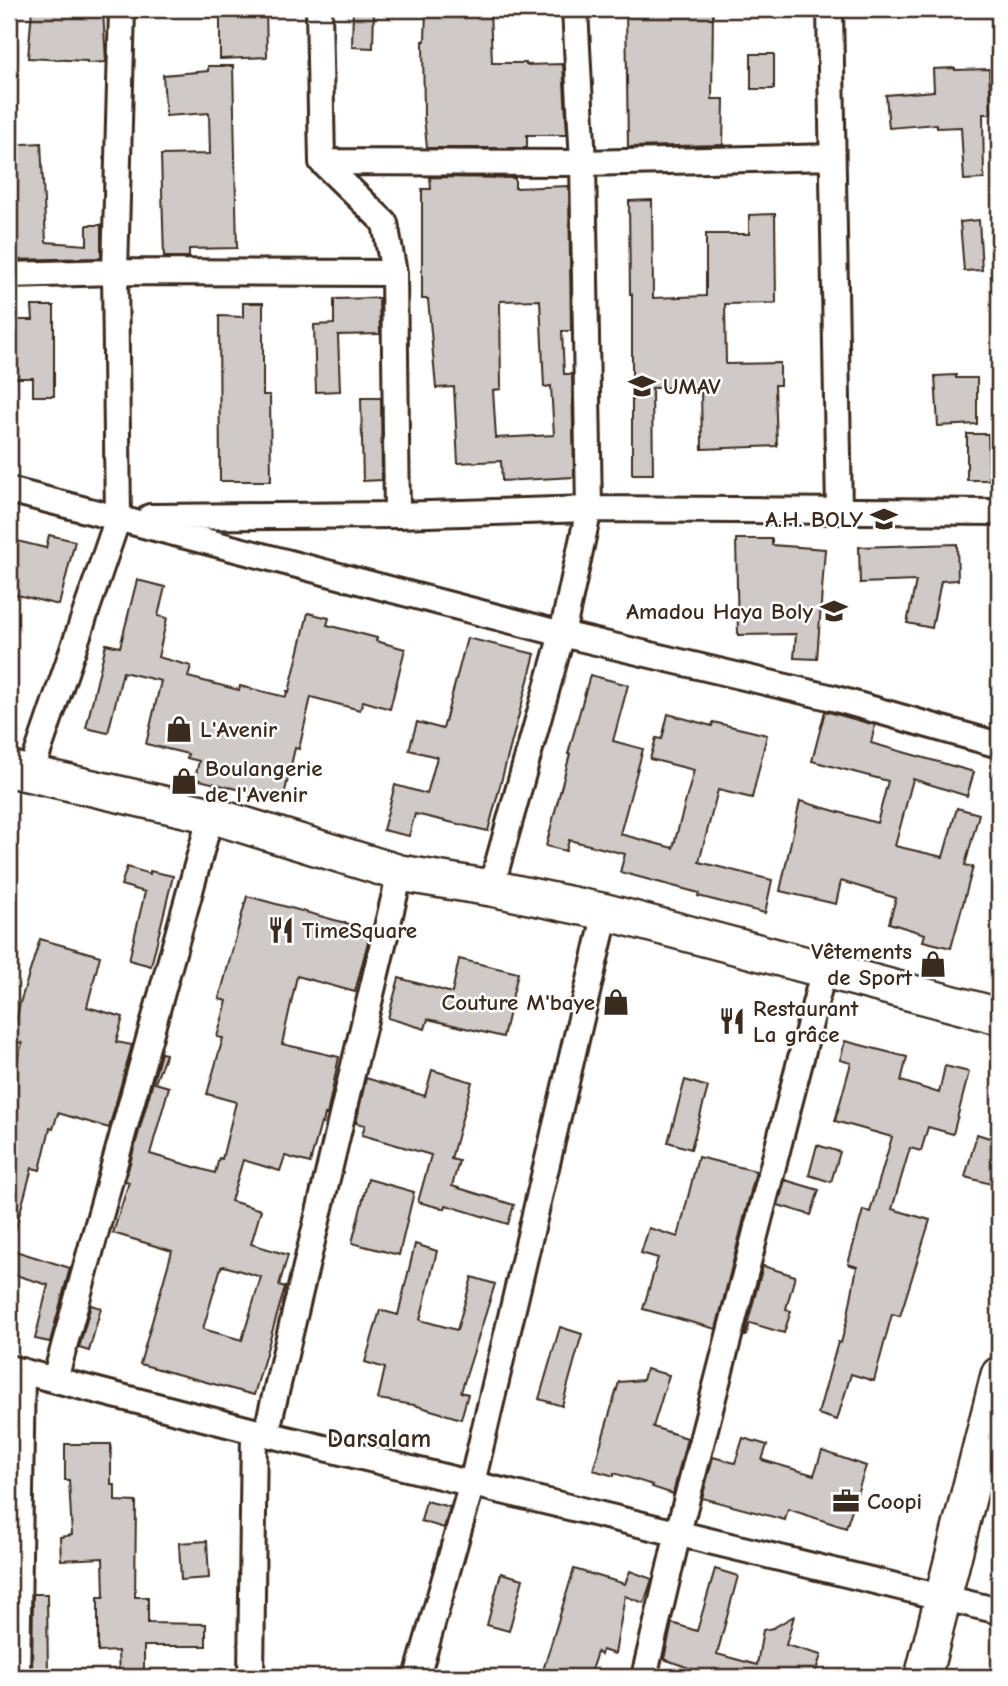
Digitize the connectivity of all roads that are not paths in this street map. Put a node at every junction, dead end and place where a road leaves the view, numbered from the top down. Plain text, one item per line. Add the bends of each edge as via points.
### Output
1 (122, 9) edge
2 (319, 9) edge
3 (575, 9) edge
4 (830, 9) edge
5 (832, 157) junction
6 (322, 162) junction
7 (583, 163) junction
8 (115, 272) junction
9 (394, 273) junction
10 (9, 275) edge
11 (9, 490) edge
12 (589, 509) junction
13 (839, 511) junction
14 (999, 512) edge
15 (397, 515) junction
16 (118, 518) junction
17 (562, 634) junction
18 (999, 745) edge
19 (19, 772) edge
20 (211, 815) junction
21 (400, 873) junction
22 (491, 888) junction
23 (606, 912) junction
24 (824, 968) junction
25 (999, 1016) edge
26 (15, 1370) edge
27 (999, 1375) edge
28 (55, 1379) junction
29 (260, 1433) junction
30 (472, 1483) junction
31 (678, 1533) junction
32 (944, 1597) junction
33 (999, 1611) edge
34 (17, 1677) edge
35 (251, 1677) edge
36 (417, 1677) edge
37 (644, 1677) edge
38 (923, 1677) edge

1 - 8 street
2 - 6 street
3 - 7 street
4 - 5 street
5 - 7 street
5 - 13 street
6 - 7 street
6 - 9 street via 385,223
7 - 12 street
8 - 9 street
8 - 10 street
8 - 16 street
9 - 15 street
11 - 16 street
12 - 13 street
12 - 15 street
12 - 17 street
13 - 14 street
15 - 16 street
16 - 17 street
16 - 19 street
17 - 18 street via 833,698
17 - 22 street
19 - 20 street
20 - 21 street
20 - 28 street
21 - 22 street
21 - 29 street
22 - 23 street
23 - 24 street
23 - 30 street
24 - 25 street
24 - 31 street
26 - 28 street
26 - 34 street
27 - 32 street
28 - 29 street
29 - 30 street
29 - 35 street
30 - 31 street
30 - 36 street
31 - 32 street
31 - 37 street
32 - 33 street
32 - 38 street

